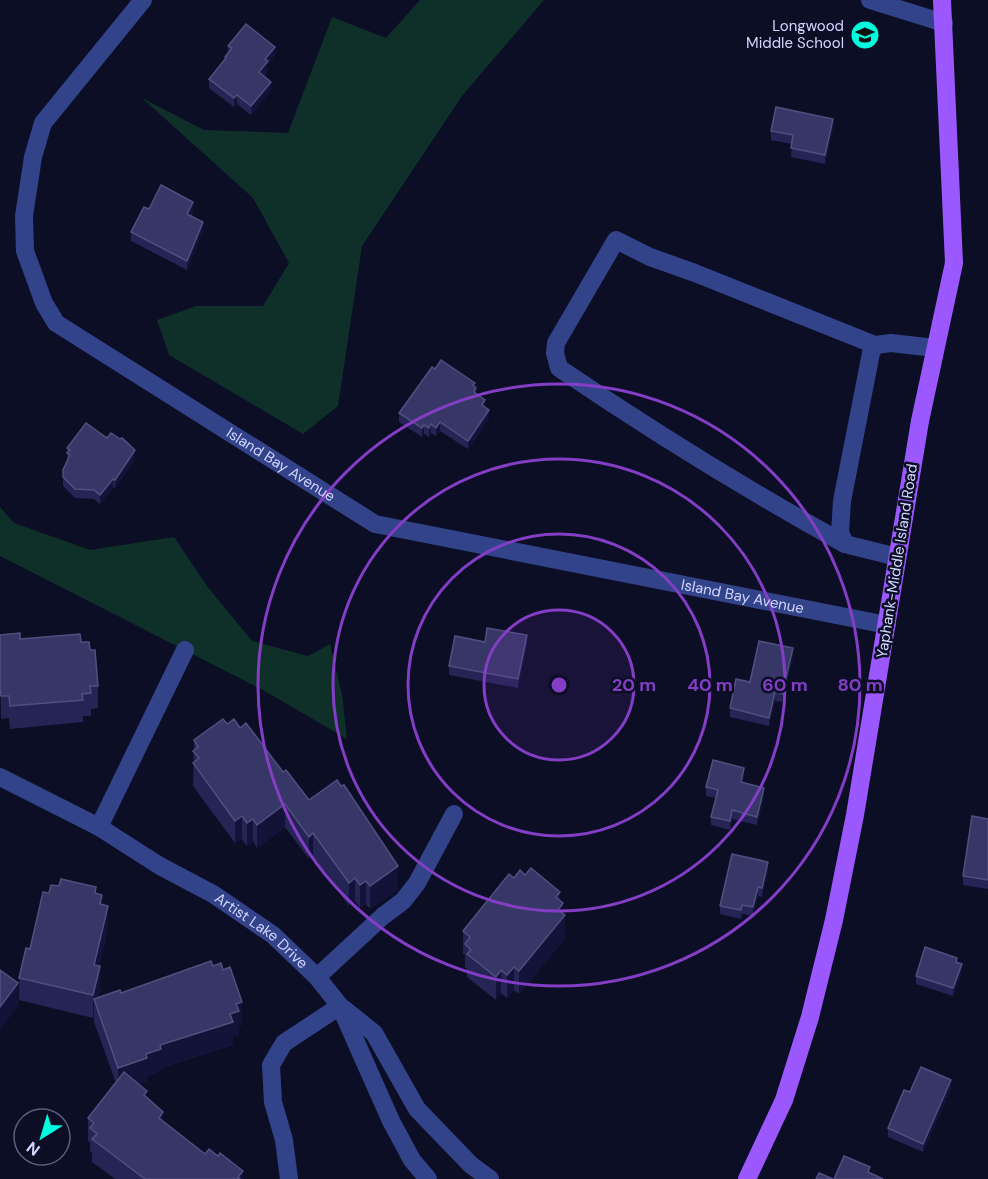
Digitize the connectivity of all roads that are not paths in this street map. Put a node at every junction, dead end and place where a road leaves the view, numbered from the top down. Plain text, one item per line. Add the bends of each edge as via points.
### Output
1 (143, 0) edge
2 (870, 0) edge
3 (942, 0) edge
4 (944, 23) junction
5 (875, 345) junction
6 (935, 348) junction
7 (845, 544) junction
8 (897, 557) junction
9 (887, 625) junction
10 (185, 650) dead end
11 (0, 777) edge
12 (453, 814) dead end
13 (99, 827) junction
14 (317, 977) junction
15 (340, 1006) junction
16 (290, 1179) edge
17 (428, 1179) edge
18 (490, 1179) edge
19 (747, 1179) edge

1 - 9 street, Island Bay Avenue via 43,123 33,157 24,216 25,251 44,303 56,323 375,524
2 - 4 street
3 - 4 main road, Yaphank-Middle Island Road
4 - 6 main road, Yaphank-Middle Island Road via 954,262
5 - 6 street
5 - 7 street via 842,501 840,532
5 - 7 street via 616,240 556,343 559,368 775,505
6 - 8 main road, Yaphank-Middle Island Road
7 - 8 street
8 - 9 main road, Yaphank-Middle Island Road
9 - 19 main road, Yaphank-Middle Island Road via 855,815 810,1017 784,1100
10 - 13 street
11 - 13 street, Artist Lake Drive
12 - 14 street via 404,901
13 - 14 street, Artist Lake Drive via 244,914 273,935
14 - 15 street, Artist Lake Drive
15 - 16 street via 284,1043 271,1065 273,1102
15 - 17 street, Artist Lake Drive via 391,1121 412,1160
15 - 18 street via 374,1033 417,1109 471,1166

